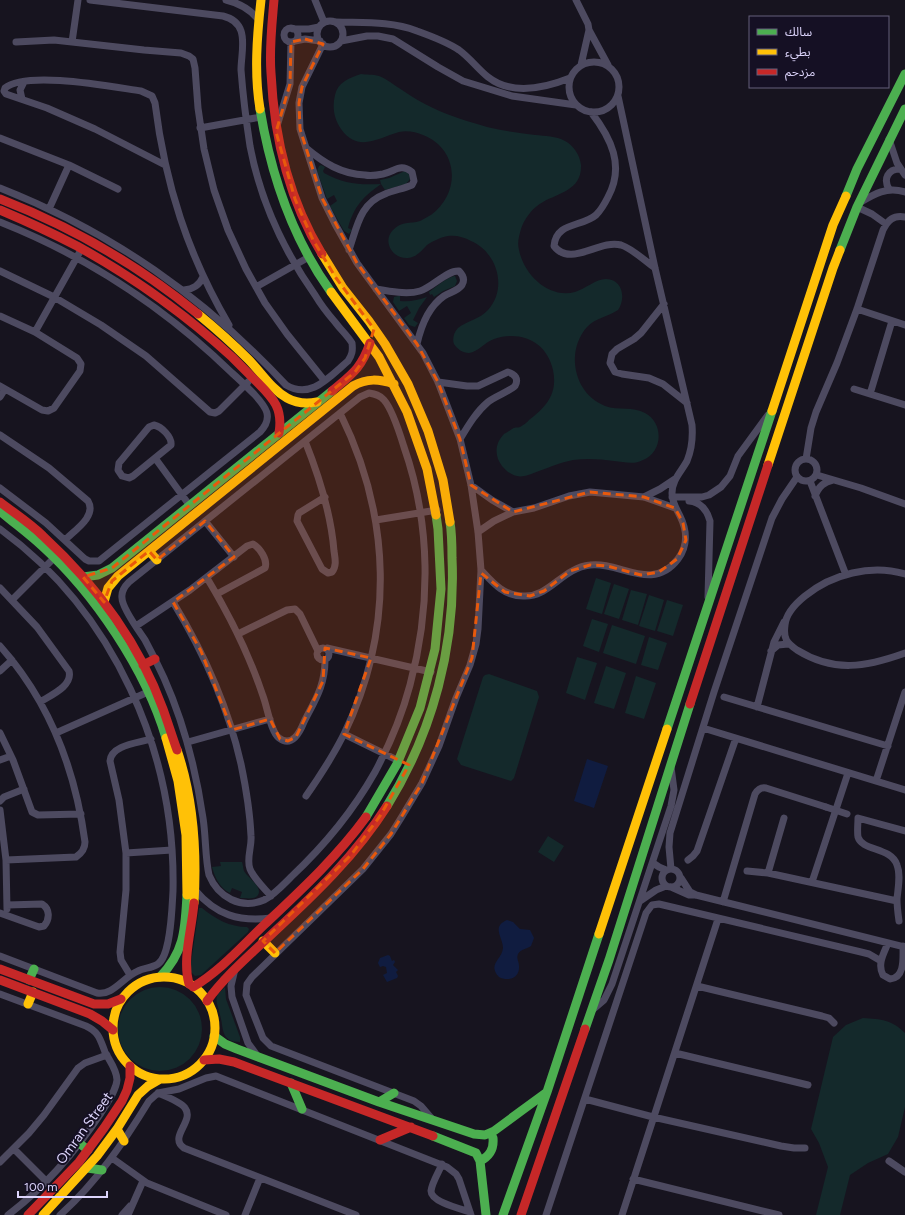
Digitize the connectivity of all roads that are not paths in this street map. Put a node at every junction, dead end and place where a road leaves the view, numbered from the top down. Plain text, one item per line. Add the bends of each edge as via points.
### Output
1 (78, 0) edge
2 (90, 0) edge
3 (226, 0) edge
4 (261, 0) edge
5 (274, 0) edge
6 (314, 0) edge
7 (576, 0) edge
8 (258, 19) junction
9 (336, 22) junction
10 (322, 25) junction
11 (293, 29) junction
12 (589, 30) junction
13 (293, 41) junction
14 (341, 41) junction
15 (16, 42) dead end
16 (72, 42) junction
17 (321, 42) junction
18 (581, 65) junction
19 (608, 66) junction
20 (905, 74) edge
21 (570, 78) junction
22 (24, 82) junction
23 (271, 94) junction
24 (288, 94) junction
25 (618, 96) junction
26 (22, 99) junction
27 (576, 105) junction
28 (905, 109) edge
29 (591, 112) junction
30 (261, 117) junction
31 (246, 120) junction
32 (200, 128) junction
33 (276, 132) junction
34 (0, 138) edge
35 (889, 139) junction
36 (306, 148) junction
37 (69, 165) junction
38 (165, 165) junction
39 (902, 172) edge
40 (0, 188) edge
41 (118, 189) dead end
42 (889, 189) junction
43 (905, 192) edge
44 (0, 199) edge
45 (858, 205) junction
46 (49, 209) junction
47 (0, 210) edge
48 (905, 217) edge
49 (0, 222) edge
50 (886, 224) junction
51 (82, 248) junction
52 (349, 250) junction
53 (76, 258) junction
54 (309, 258) junction
55 (295, 265) junction
56 (655, 268) junction
57 (0, 271) edge
58 (203, 277) junction
59 (256, 287) junction
60 (376, 289) junction
61 (184, 290) junction
62 (54, 297) junction
63 (664, 304) junction
64 (357, 306) junction
65 (857, 309) junction
66 (347, 312) junction
67 (0, 316) edge
68 (892, 321) junction
69 (905, 325) edge
70 (232, 330) junction
71 (35, 332) junction
72 (370, 343) junction
73 (417, 344) junction
74 (253, 377) junction
75 (324, 380) junction
76 (438, 382) junction
77 (394, 384) junction
78 (245, 385) junction
79 (2, 387) edge
80 (854, 389) dead end
81 (870, 394) junction
82 (0, 397) edge
83 (317, 402) junction
84 (687, 403) junction
85 (905, 405) edge
86 (771, 412) junction
87 (340, 413) junction
88 (279, 432) junction
89 (0, 435) edge
90 (460, 439) junction
91 (305, 441) junction
92 (434, 446) junction
93 (422, 450) junction
94 (155, 458) junction
95 (806, 459) junction
96 (817, 476) junction
97 (797, 477) junction
98 (675, 479) junction
99 (834, 480) junction
100 (810, 481) junction
101 (471, 485) junction
102 (0, 488) edge
103 (182, 495) junction
104 (815, 496) junction
105 (325, 497) junction
106 (644, 497) junction
107 (672, 499) junction
108 (698, 500) junction
109 (0, 502) edge
110 (905, 504) edge
111 (190, 506) junction
112 (675, 508) junction
113 (437, 510) junction
114 (0, 511) edge
115 (513, 512) junction
116 (420, 513) junction
117 (376, 520) junction
118 (205, 521) junction
119 (0, 529) edge
120 (478, 532) junction
121 (65, 540) junction
122 (149, 550) junction
123 (55, 557) junction
124 (234, 557) junction
125 (157, 560) junction
126 (44, 568) junction
127 (481, 570) junction
128 (846, 574) junction
129 (905, 574) edge
130 (83, 577) junction
131 (207, 578) junction
132 (0, 588) edge
133 (217, 594) junction
134 (708, 599) junction
135 (12, 600) junction
136 (104, 602) junction
137 (173, 602) junction
138 (786, 618) junction
139 (136, 626) junction
140 (238, 634) junction
141 (788, 644) junction
142 (0, 646) edge
143 (327, 648) junction
144 (318, 651) junction
145 (771, 651) junction
146 (903, 656) edge
147 (371, 658) junction
148 (155, 659) junction
149 (12, 660) junction
150 (325, 660) junction
151 (143, 665) junction
152 (414, 668) junction
153 (0, 671) edge
154 (431, 672) junction
155 (148, 692) junction
156 (905, 692) edge
157 (724, 697) dead end
158 (135, 698) junction
159 (40, 702) junction
160 (756, 707) junction
161 (270, 719) junction
162 (703, 728) junction
163 (232, 730) junction
164 (0, 733) edge
165 (56, 733) junction
166 (344, 734) junction
167 (736, 738) junction
168 (151, 739) junction
169 (188, 742) junction
170 (888, 746) junction
171 (384, 754) junction
172 (11, 756) junction
173 (401, 758) junction
174 (0, 760) edge
175 (412, 760) junction
176 (671, 767) junction
177 (848, 773) junction
178 (876, 781) junction
179 (24, 789) junction
180 (905, 790) edge
181 (306, 796) dead end
182 (0, 801) edge
183 (0, 810) edge
184 (81, 814) junction
185 (784, 818) dead end
186 (858, 818) junction
187 (905, 831) edge
188 (172, 850) junction
189 (126, 853) junction
190 (6, 860) junction
191 (688, 860) dead end
192 (652, 863) junction
193 (669, 869) junction
194 (748, 871) dead end
195 (768, 873) junction
196 (680, 878) junction
197 (812, 882) junction
198 (669, 887) junction
199 (195, 890) junction
200 (696, 895) junction
201 (271, 896) junction
202 (897, 901) junction
203 (640, 902) junction
204 (724, 902) junction
205 (7, 905) junction
206 (3, 914) edge
207 (271, 918) junction
208 (718, 919) junction
209 (899, 921) dead end
210 (263, 942) junction
211 (884, 942) junction
212 (904, 947) edge
213 (275, 953) junction
214 (0, 956) edge
215 (882, 958) junction
216 (904, 962) edge
217 (0, 969) edge
218 (34, 969) junction
219 (235, 969) junction
220 (130, 975) junction
221 (160, 977) junction
222 (0, 980) edge
223 (30, 980) junction
224 (191, 985) junction
225 (696, 986) junction
226 (33, 992) junction
227 (0, 994) edge
228 (121, 1000) junction
229 (207, 1001) junction
230 (28, 1004) junction
231 (591, 1011) junction
232 (834, 1023) dead end
233 (113, 1030) junction
234 (214, 1036) junction
235 (674, 1053) junction
236 (107, 1055) junction
237 (259, 1058) junction
238 (204, 1060) junction
239 (130, 1066) junction
240 (160, 1079) junction
241 (291, 1083) junction
242 (808, 1085) dead end
243 (179, 1089) junction
244 (546, 1092) junction
245 (158, 1093) junction
246 (394, 1093) junction
247 (586, 1100) junction
248 (122, 1102) junction
249 (177, 1102) junction
250 (379, 1102) junction
251 (131, 1107) junction
252 (302, 1109) junction
253 (653, 1117) junction
254 (433, 1120) junction
255 (506, 1122) junction
256 (411, 1127) junction
257 (455, 1128) junction
258 (117, 1129) junction
259 (469, 1133) junction
260 (493, 1138) junction
261 (380, 1140) junction
262 (124, 1141) junction
263 (450, 1142) junction
264 (79, 1143) junction
265 (805, 1148) dead end
266 (14, 1149) junction
267 (88, 1150) junction
268 (112, 1158) junction
269 (480, 1161) junction
270 (889, 1161) dead end
271 (0, 1162) edge
272 (442, 1164) junction
273 (87, 1168) junction
274 (102, 1170) junction
275 (905, 1172) edge
276 (260, 1178) junction
277 (633, 1179) junction
278 (46, 1181) junction
279 (143, 1181) junction
280 (43, 1200) junction
281 (133, 1203) junction
282 (50, 1207) junction
283 (471, 1213) edge
284 (8, 1215) edge
285 (28, 1215) edge
286 (43, 1215) edge
287 (60, 1215) edge
288 (122, 1215) edge
289 (128, 1215) edge
290 (226, 1215) edge
291 (245, 1215) edge
292 (356, 1215) edge
293 (486, 1215) edge
294 (503, 1215) edge
295 (521, 1215) edge
296 (546, 1215) edge
297 (622, 1215) edge
298 (779, 1215) edge

1 - 16 street
2 - 31 street via 223,16 234,21 242,36
3 - 8 street via 242,5
4 - 8 street
5 - 23 street via 270,51
6 - 10 street
7 - 12 street
8 - 30 street via 256,68
9 - 10 street
9 - 14 street via 342,28
9 - 21 street via 393,24 418,31 458,50 494,82 508,87 542,87
10 - 11 street via 304,30
10 - 17 street via 318,34
11 - 13 street via 298,34
11 - 13 street via 284,33 285,39
12 - 18 street
12 - 19 street
13 - 17 street via 305,39
13 - 24 street
14 - 17 street via 333,46
14 - 27 street via 367,36 393,39 463,81 512,96
15 - 16 street
16 - 32 street via 189,56 195,63
17 - 36 street via 302,87 299,103 300,129
18 - 19 street via 597,62
18 - 21 street
19 - 25 street via 616,74 620,84
20 - 86 street via 842,203
21 - 27 street via 569,89
22 - 26 street via 20,90
22 - 26 street via 4,89 6,94
22 - 38 street via 59,80 149,94 155,103
23 - 24 street via 281,97
23 - 33 street
24 - 33 street
25 - 29 street via 608,109
25 - 56 street
26 - 38 street via 95,129
27 - 29 street
28 - 35 street
29 - 56 street via 611,143 616,178 605,204 595,216 563,229 557,234 554,246 561,253 568,254 579,254 611,244 622,246
30 - 31 street
30 - 54 street via 283,200
31 - 32 street
31 - 55 street via 255,165 269,209
32 - 59 street via 208,170 220,210 236,250
33 - 64 street via 290,185 303,220 324,259
34 - 37 street
35 - 39 street
35 - 45 street
36 - 52 street via 322,198
36 - 52 street via 328,164 346,172 383,174 400,167 412,172 412,185 374,199 366,208 361,215
37 - 41 street
37 - 46 street
38 - 58 street via 181,222
39 - 42 street via 892,170 888,174 886,182
40 - 46 street
42 - 43 street
42 - 45 street via 878,192
44 - 83 street via 86,238 139,270 213,326 284,397 300,403
45 - 50 street
45 - 176 street via 830,276
46 - 61 street via 118,246
47 - 51 street
48 - 50 street via 895,217
49 - 53 street
50 - 65 street
51 - 53 street
51 - 74 street via 134,279 172,306
52 - 60 street
53 - 62 street
53 - 78 street via 107,275 165,315 220,360
54 - 55 street
54 - 66 street
55 - 59 street
55 - 75 street via 320,304 352,344 352,353 348,361
56 - 63 street
57 - 62 street
58 - 61 street via 194,288
58 - 70 street
59 - 75 street via 286,334
60 - 73 street
60 - 73 street via 418,291 429,288 450,272 462,274 462,285 430,310
61 - 70 street
62 - 71 street
62 - 78 street via 135,348 210,412 219,412
63 - 84 street
63 - 84 street via 641,333 612,354 610,363 615,372 649,378 663,384
64 - 66 street
64 - 92 street via 384,343 407,382
65 - 68 street
65 - 95 street via 816,412
66 - 72 street
67 - 71 street
68 - 69 street
68 - 81 street
70 - 75 street via 291,388 309,390
71 - 79 street via 77,358 81,364 80,371 54,408 48,411
72 - 77 street
72 - 83 street via 358,368
73 - 76 street
74 - 78 street
74 - 88 street via 276,404 281,418
76 - 90 street
76 - 90 street via 478,386 508,372 516,377 516,384 512,389 498,395 482,407
77 - 93 street via 410,416
77 - 122 street via 372,379 353,386
78 - 103 street via 267,410 264,428
79 - 82 street
80 - 81 street
81 - 85 street
83 - 88 street
84 - 98 street via 692,425 691,449 687,461
86 - 108 street via 738,456 726,482 715,492
86 - 134 street
87 - 91 street
87 - 116 street via 364,394 374,394 383,399 404,449 414,480
87 - 117 street via 363,465
88 - 111 street
89 - 121 street via 49,468 88,501 90,514
90 - 101 street
91 - 105 street
91 - 118 street
92 - 93 street
92 - 175 street via 449,514 454,560 453,607 447,653 437,693
93 - 113 street
94 - 94 street via 172,442 154,425 149,427 119,463 118,470 122,476 129,478
94 - 103 street
95 - 96 street via 815,462
95 - 97 street via 795,467
96 - 99 street
96 - 100 street
97 - 100 street via 805,482
97 - 162 street via 772,518
98 - 106 street
98 - 107 street
99 - 104 street via 822,484
99 - 110 street
100 - 104 street
101 - 115 street
101 - 120 street
102 - 121 street via 27,507
103 - 111 street
103 - 121 street via 99,561 85,559
104 - 128 street
105 - 105 street via 336,565 334,570 328,573 322,569 296,521 300,513
106 - 112 street
106 - 115 street via 590,492
107 - 108 street
107 - 112 street
108 - 134 street via 710,521
109 - 130 street via 46,538
111 - 130 street via 112,568 98,575
112 - 127 street via 683,524 686,540 677,559 671,566 659,572 641,575 608,566 590,565 570,571 544,591 525,597 505,592
113 - 116 street
113 - 154 street via 441,556 441,603
114 - 123 street
115 - 120 street
116 - 117 street
116 - 152 street via 425,552 425,591 422,630
117 - 147 street via 380,550 380,589
118 - 124 street
118 - 125 street
119 - 126 street
120 - 127 street
122 - 125 street
122 - 136 street via 112,581
123 - 126 street
123 - 155 street via 78,581 117,634
124 - 131 street
124 - 133 street via 253,544 266,560 266,566
125 - 139 street via 123,589 122,603
126 - 135 street
126 - 158 street via 96,628
127 - 213 street via 478,629 472,658 440,746 422,782 391,834 363,869
128 - 129 street via 881,571
128 - 138 street via 809,592 791,609
130 - 136 street
131 - 133 street
131 - 137 street
132 - 135 street
133 - 140 street
134 - 244 street
135 - 159 street via 48,641 70,674 66,685
136 - 151 street
137 - 139 street
137 - 163 street via 204,658 221,696
138 - 141 street via 784,627
138 - 145 street
139 - 148 street
140 - 144 street via 294,609 300,614
140 - 161 street via 256,676
141 - 145 street via 778,645
141 - 146 street via 815,660 840,665 870,664
142 - 149 street
143 - 144 street
143 - 147 street
143 - 150 street via 330,655
144 - 150 street via 319,659
145 - 160 street
147 - 152 street
147 - 166 street via 364,684
148 - 151 street
148 - 169 street
149 - 153 street
149 - 159 street
150 - 161 street via 322,686 296,737 288,741 280,739 274,732
151 - 199 street via 173,736 185,780 191,812
152 - 154 street
152 - 171 street via 403,709
154 - 173 street via 418,717
155 - 158 street
155 - 221 street via 168,744 175,771 181,798 187,853 186,909 181,946 174,964
156 - 170 street
157 - 160 street
158 - 165 street
158 - 168 street
159 - 165 street
160 - 170 street
161 - 163 street
162 - 167 street
162 - 193 street via 670,833
163 - 169 street
163 - 201 street via 247,799 251,840 249,866 253,875
164 - 172 street
165 - 184 street via 72,776
166 - 171 street
166 - 181 street
167 - 177 street
167 - 191 street via 697,851
168 - 188 street via 165,794
168 - 189 street via 118,748 110,757 120,800
169 - 201 street via 201,802 207,868 212,882 225,897 238,902 258,902
170 - 178 street
171 - 173 street
171 - 201 street via 342,823
172 - 174 street
172 - 179 street
173 - 175 street
173 - 207 street via 375,804 348,840 322,870
175 - 210 street via 380,816 351,855
176 - 192 street via 673,801
176 - 231 street
177 - 178 street
177 - 197 street
178 - 180 street
179 - 182 street
179 - 184 street via 30,810 35,814
183 - 190 street
184 - 190 street via 85,845 79,855
185 - 195 street
186 - 187 street
186 - 202 street via 860,840 893,857 898,866
186 - 204 street, bridge via 766,788 758,790
188 - 189 street
188 - 220 street via 172,900 166,954 158,964
189 - 220 street via 126,890 119,949
190 - 205 street
192 - 193 street
192 - 203 street
193 - 196 street via 678,872
193 - 198 street via 662,875 662,879
194 - 195 street
195 - 197 street
196 - 198 street via 677,885
196 - 200 street via 690,892
197 - 202 street
198 - 200 street
198 - 203 street via 656,890
199 - 207 street via 210,905 229,915 250,920
199 - 224 street via 186,967
200 - 204 street
202 - 209 street
203 - 231 street via 609,992
204 - 211 street
205 - 206 street
205 - 206 street via 42,904 48,914 46,925 41,927
207 - 224 street via 212,975
208 - 215 street
208 - 225 street
208 - 247 street via 659,904 652,905 648,910
210 - 213 street
210 - 219 street
211 - 212 street
211 - 215 street via 880,951
212 - 216 street
213 - 246 street via 252,977 246,991 267,1043
214 - 218 street
215 - 216 street via 882,973 889,979 899,976
217 - 223 street
218 - 220 street via 102,994 110,992
218 - 223 street
219 - 229 street
219 - 237 street via 231,986 232,997 247,1041
221 - 224 street via 175,978
221 - 228 street via 142,982 127,992
222 - 226 street
223 - 228 street via 94,1004 108,1004
224 - 229 street
225 - 232 street via 822,1016
225 - 235 street
226 - 230 street
226 - 233 street via 90,1014
227 - 230 street
228 - 233 street via 115,1014
229 - 234 street via 215,1025
230 - 236 street via 91,1028 99,1036
231 - 295 street
233 - 239 street via 118,1050
234 - 237 street via 231,1047
234 - 238 street
235 - 242 street
235 - 253 street
236 - 264 street via 116,1075 116,1086
236 - 266 street via 78,1068 44,1115
237 - 250 street
238 - 240 street via 183,1076
238 - 241 street via 227,1060
239 - 240 street via 144,1075
239 - 248 street, Omran Street via 129,1084
240 - 251 street, Omran Street via 143,1090
241 - 252 street
241 - 256 street
243 - 245 street
243 - 249 street via 176,1094
243 - 252 street via 216,1076
244 - 255 street
244 - 294 street
245 - 249 street
245 - 262 street via 149,1101
246 - 250 street
246 - 254 street via 414,1101
247 - 253 street
247 - 296 street
248 - 251 street
248 - 267 street, Omran Street
249 - 276 street via 184,1106 188,1115 178,1139 182,1146
250 - 254 street
251 - 258 street, Omran Street
252 - 261 street
253 - 265 street via 781,1146
253 - 277 street
254 - 257 street
255 - 259 street via 485,1134
255 - 260 street
256 - 261 street
256 - 263 street
257 - 259 street
257 - 263 street
258 - 262 street
258 - 273 street, Omran Street
259 - 260 street via 480,1138
260 - 269 street via 493,1150 486,1159
261 - 272 street
262 - 268 street
263 - 269 street via 471,1150
264 - 267 street
264 - 278 street
266 - 271 street
266 - 278 street
267 - 280 street, Omran Street
268 - 274 street
268 - 279 street
269 - 293 street
270 - 275 street
272 - 283 street via 452,1170 459,1179
272 - 283 street via 432,1190 433,1196 438,1201
273 - 274 street
273 - 282 street, Omran Street
274 - 287 street
276 - 291 street
276 - 292 street
277 - 297 street
277 - 298 street
278 - 284 street
279 - 281 street
279 - 290 street
280 - 282 street
280 - 285 street, Omran Street
281 - 288 street
281 - 289 street
282 - 286 street, Omran Street

